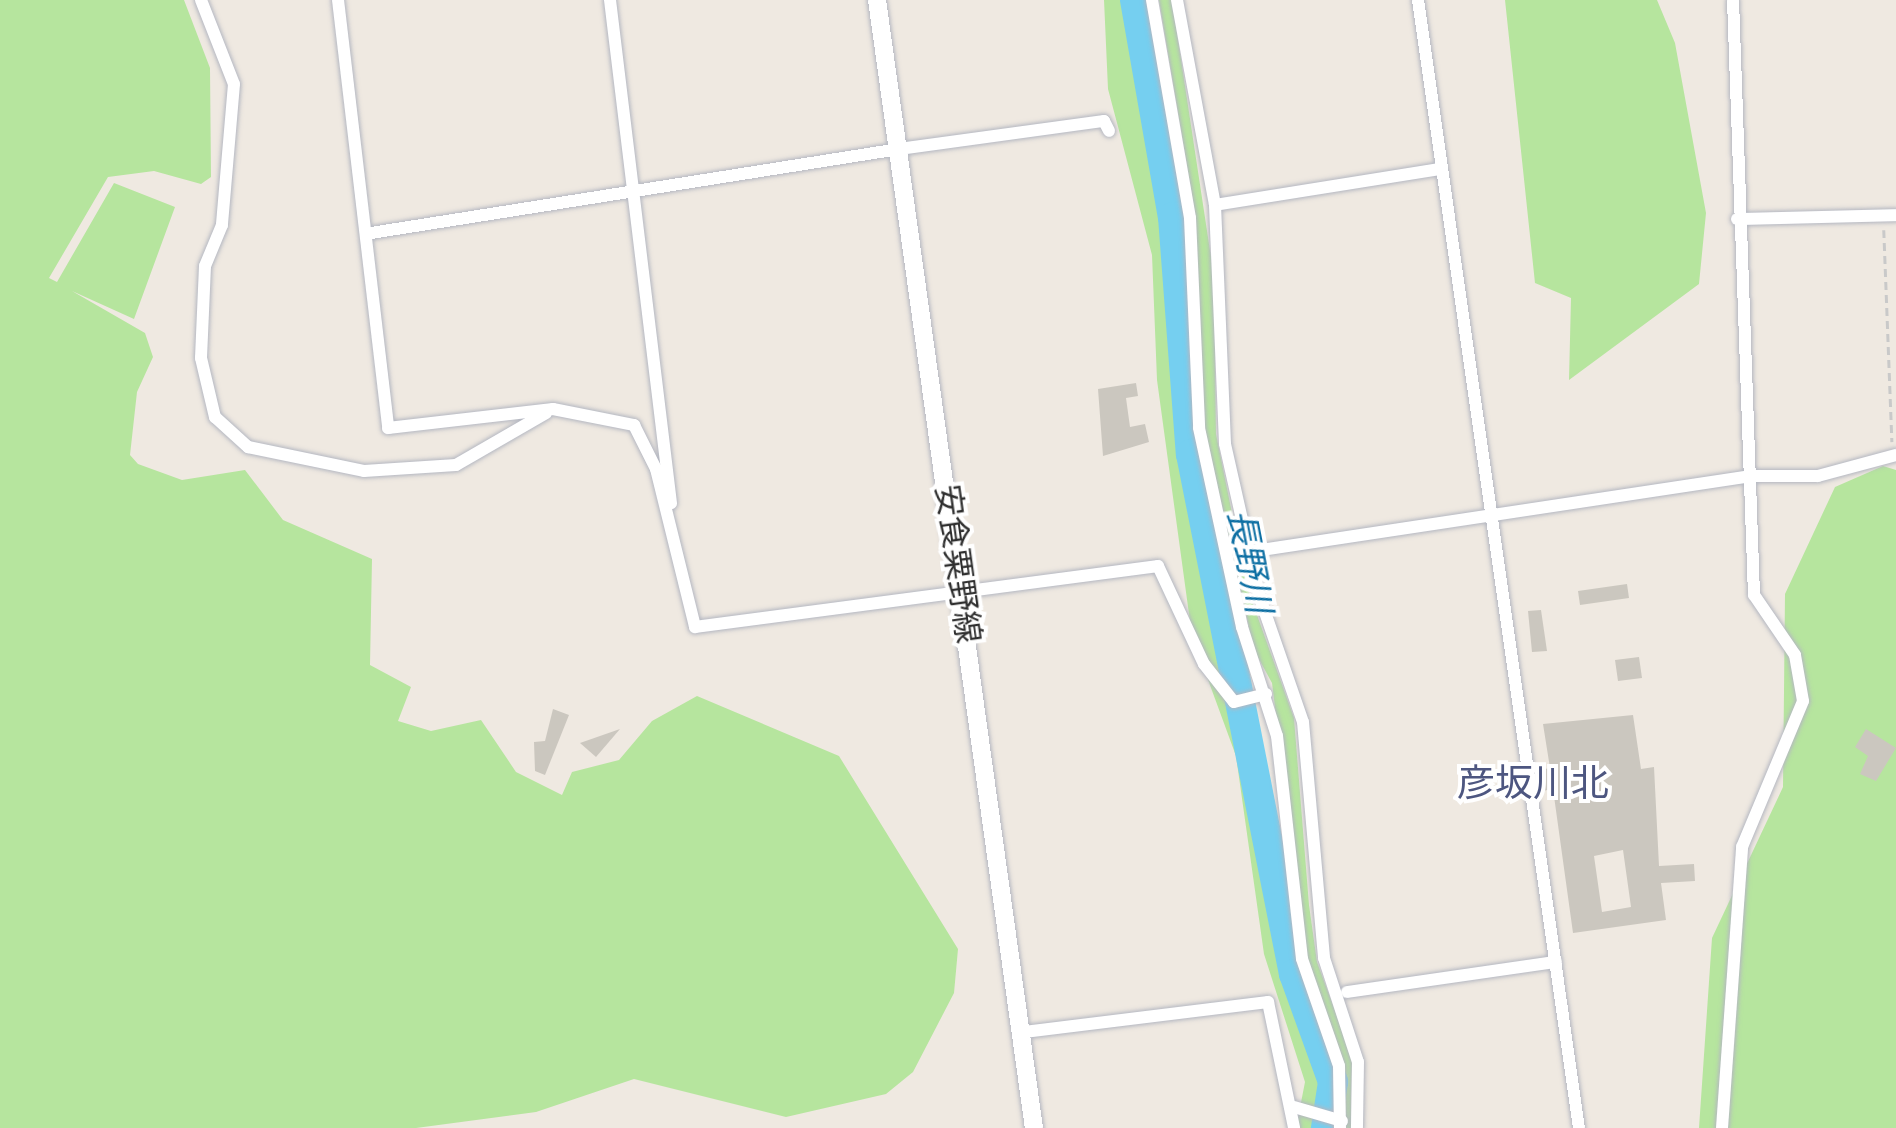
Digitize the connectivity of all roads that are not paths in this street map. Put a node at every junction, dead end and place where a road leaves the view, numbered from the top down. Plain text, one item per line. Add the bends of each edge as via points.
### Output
1 (200, 0) edge
2 (338, 0) edge
3 (610, 0) edge
4 (877, 0) edge
5 (1152, 0) edge
6 (1178, 0) edge
7 (1418, 0) edge
8 (1733, 0) edge
9 (1109, 131) dead end
10 (899, 149) junction
11 (1440, 170) junction
12 (639, 192) junction
13 (1214, 204) junction
14 (1890, 215) edge
15 (1737, 219) junction
16 (371, 233) junction
17 (553, 409) junction
18 (1894, 454) edge
19 (1752, 476) junction
20 (1486, 516) junction
21 (1248, 552) junction
22 (678, 570) junction
23 (962, 595) junction
24 (1264, 694) junction
25 (1556, 962) junction
26 (1347, 992) dead end
27 (1024, 1032) junction
28 (1294, 1107) junction
29 (1339, 1123) edge
30 (1034, 1128) edge
31 (1294, 1128) edge
32 (1357, 1128) edge
33 (1579, 1128) edge
34 (1722, 1128) edge

1 - 17 street via 234,84 222,226 205,266 201,358 216,417 248,447 364,471 456,465
2 - 16 street
3 - 12 street
4 - 10 main road, 安食粟野線
5 - 24 street via 1190,218 1200,428 1218,531
6 - 13 street
7 - 11 street
8 - 15 street
9 - 10 street via 1104,121
10 - 12 street
10 - 23 main road, 安食粟野線
11 - 13 street
11 - 20 street via 1490,474
12 - 16 street
12 - 22 street
13 - 21 street via 1225,444
14 - 15 street
15 - 19 street
16 - 17 street via 388,428
17 - 22 street via 634,425 656,469
18 - 19 street via 1818,476
19 - 20 street
19 - 34 street via 1754,595 1796,654 1803,701 1742,847
20 - 21 street
20 - 25 street
21 - 32 street via 1303,722 1324,958 1358,1062
22 - 23 street via 695,627
23 - 24 street via 1158,566 1204,664 1234,702
23 - 27 main road, 安食粟野線
24 - 29 street via 1302,960 1338,1066
25 - 26 street
25 - 33 street
27 - 28 street via 1268,1002
27 - 30 main road, 安食粟野線
28 - 29 street
28 - 31 street

